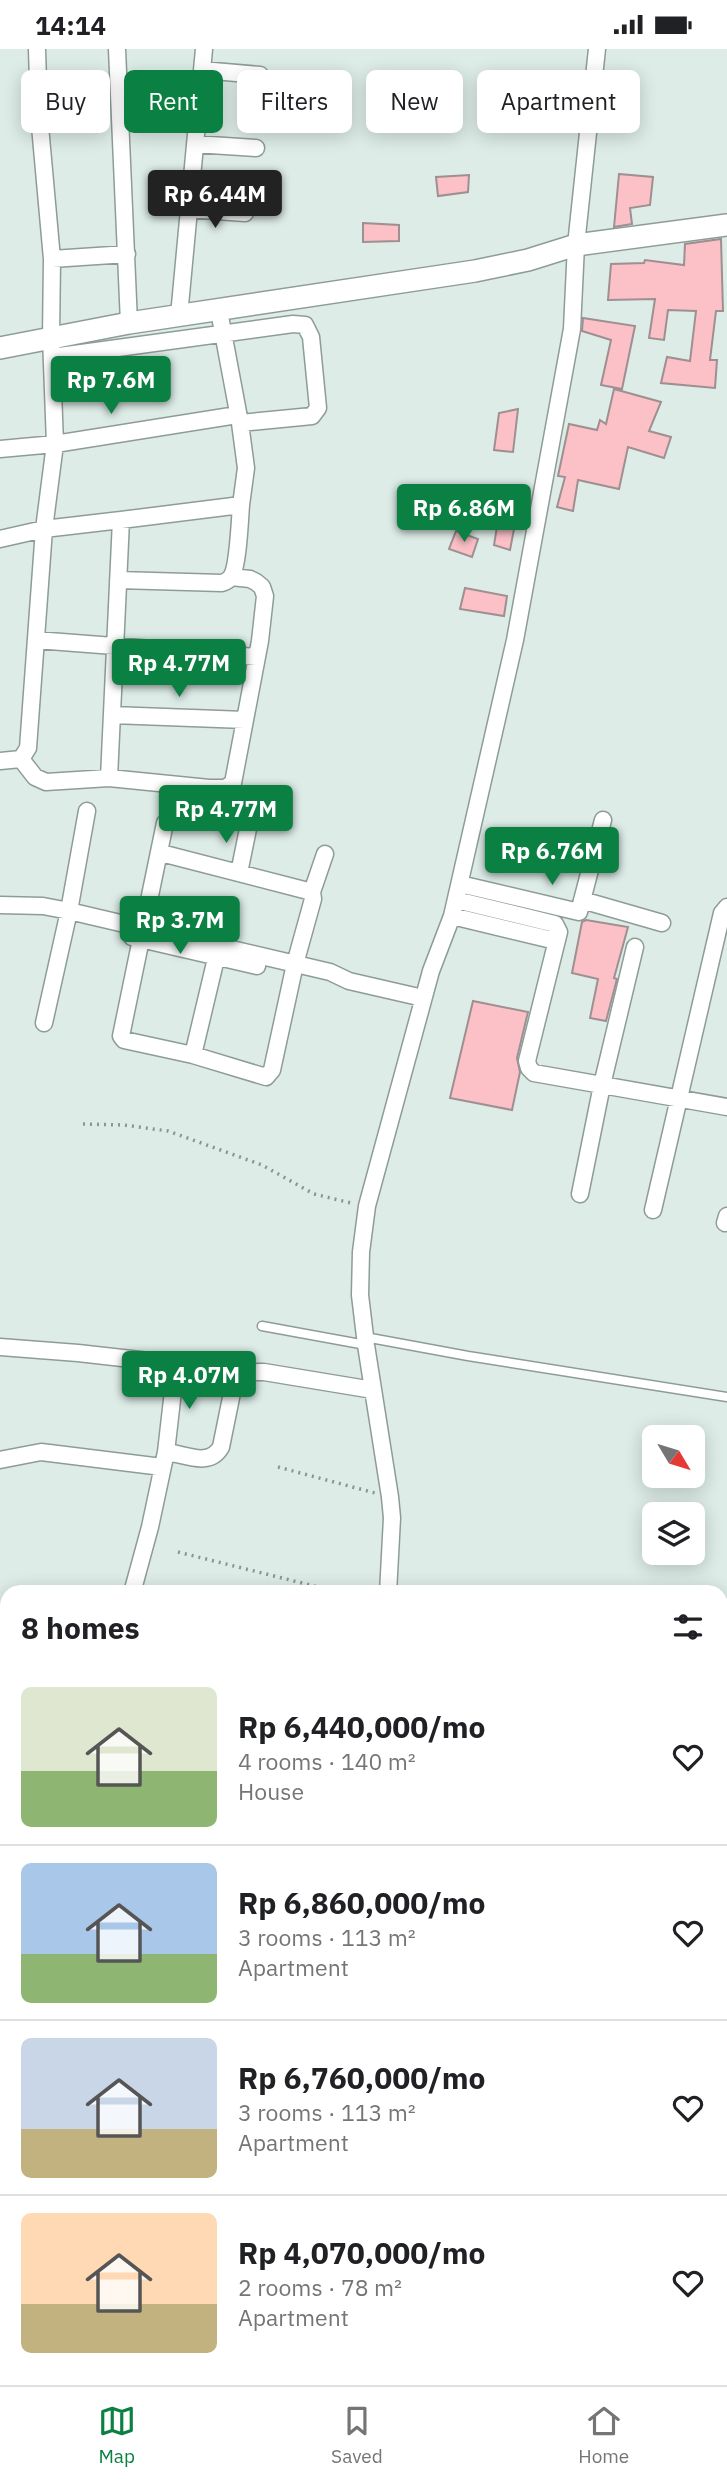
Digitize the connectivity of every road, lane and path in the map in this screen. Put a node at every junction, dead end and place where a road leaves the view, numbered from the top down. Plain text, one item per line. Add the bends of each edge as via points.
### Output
1 (37, 49) edge
2 (117, 49) edge
3 (204, 49) edge
4 (597, 49) edge
5 (202, 70) edge
6 (196, 133) edge
7 (195, 144) junction
8 (256, 148) dead end
9 (188, 209) junction
10 (245, 213) dead end
11 (727, 225) edge
12 (576, 245) junction
13 (127, 254) junction
14 (51, 259) junction
15 (219, 311) junction
16 (179, 316) junction
17 (129, 323) junction
18 (223, 334) junction
19 (51, 347) junction
20 (0, 348) edge
21 (239, 419) junction
22 (55, 444) junction
23 (0, 449) edge
24 (241, 505) junction
25 (121, 520) junction
26 (44, 529) junction
27 (0, 539) edge
28 (232, 577) junction
29 (118, 580) junction
30 (36, 640) junction
31 (115, 648) junction
32 (257, 657) junction
33 (112, 715) junction
34 (245, 720) junction
35 (21, 759) junction
36 (0, 761) edge
37 (108, 778) junction
38 (88, 811) dead end
39 (603, 820) dead end
40 (165, 823) dead end
41 (248, 824) dead end
42 (161, 853) junction
43 (325, 854) dead end
44 (239, 873) junction
45 (460, 884) junction
46 (312, 892) junction
47 (582, 900) junction
48 (0, 905) edge
49 (727, 907) edge
50 (454, 908) junction
51 (68, 916) junction
52 (662, 922) dead end
53 (142, 934) junction
54 (635, 947) dead end
55 (218, 953) junction
56 (294, 969) junction
57 (423, 998) junction
58 (44, 1023) dead end
59 (193, 1055) junction
60 (602, 1085) junction
61 (680, 1099) junction
62 (727, 1107) edge
63 (83, 1124) dead end
64 (580, 1193) dead end
65 (367, 1206) junction
66 (653, 1210) dead end
67 (262, 1326) dead end
68 (365, 1341) junction
69 (0, 1347) edge
70 (176, 1365) junction
71 (247, 1372) junction
72 (373, 1391) junction
73 (727, 1397) edge
74 (164, 1459) junction
75 (0, 1460) edge
76 (278, 1467) dead end
77 (390, 1497) junction
78 (178, 1552) dead end
79 (134, 1585) edge
80 (310, 1585) edge
81 (388, 1585) edge

1 - 14 street
2 - 13 street
3 - 5 street
4 - 12 street
6 - 7 street
7 - 8 street
7 - 9 street
9 - 10 street
9 - 16 street
11 - 12 street
12 - 15 street via 475,271
12 - 45 street via 572,329 516,640
13 - 14 street
13 - 17 street
14 - 19 street
15 - 16 street
15 - 18 street
16 - 17 street
17 - 19 street
18 - 19 street
18 - 21 street
18 - 21 street via 301,324 311,337 316,412 312,416
19 - 20 street
19 - 22 street
21 - 22 street
21 - 24 street via 246,468
22 - 23 street
22 - 26 street
24 - 25 street
24 - 28 street
25 - 26 street
25 - 29 street
26 - 27 street
26 - 30 street
28 - 29 street via 222,583
28 - 32 street via 256,582 265,596
29 - 31 street
30 - 31 street
30 - 35 street via 28,748
31 - 32 street
31 - 33 street
32 - 34 street
33 - 34 street
33 - 37 street
34 - 37 street via 235,780 228,787
35 - 36 street
35 - 37 street via 35,777 46,782
38 - 51 street
39 - 47 street
40 - 42 street
41 - 44 street
42 - 44 street
42 - 53 street
43 - 46 street
44 - 46 street
45 - 47 street via 579,912
45 - 50 street
46 - 56 street
47 - 52 street
48 - 51 street
49 - 61 street
50 - 57 street
50 - 60 street via 556,940 527,1064 541,1075
51 - 53 street
51 - 58 street
53 - 55 street
53 - 59 street via 121,1038
54 - 60 street
55 - 56 street
55 - 59 street
56 - 57 street via 340,983 349,981
56 - 59 street via 272,1070 266,1077
57 - 65 street
60 - 61 street
60 - 64 street
61 - 62 street
61 - 66 street
63 - 65 path via 168,1131 262,1165 314,1194
65 - 68 street via 360,1295
67 - 68 lane
68 - 72 street
68 - 73 lane
69 - 70 street
70 - 71 street
70 - 74 street
71 - 72 street
71 - 74 street via 234,1383 217,1455 210,1459 179,1453
72 - 77 street
74 - 75 street via 41,1452
74 - 79 street
76 - 77 path
77 - 81 street
78 - 80 path

